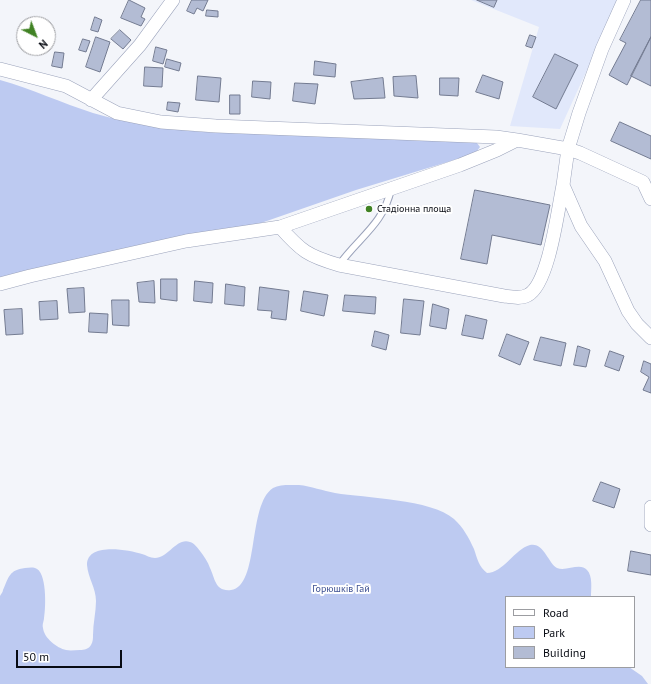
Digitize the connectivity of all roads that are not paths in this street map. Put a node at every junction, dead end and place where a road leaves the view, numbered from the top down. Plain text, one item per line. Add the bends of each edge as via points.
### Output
1 (173, 0) edge
2 (624, 0) edge
3 (0, 69) edge
4 (91, 100) junction
5 (517, 140) junction
6 (568, 149) junction
7 (563, 185) junction
8 (391, 189) junction
9 (651, 200) edge
10 (280, 226) junction
11 (339, 265) junction
12 (0, 284) edge
13 (651, 338) edge
14 (651, 507) edge
15 (651, 525) edge

1 - 4 street via 140,45
2 - 6 street via 591,77
3 - 4 street via 66,86
4 - 5 street via 117,113 145,120 179,124 496,137
5 - 6 street
5 - 8 street via 460,165
6 - 7 street
6 - 9 street via 596,159 643,182
7 - 11 street via 544,273 535,289 522,298
7 - 13 street via 581,226 605,261 628,311
8 - 10 street
8 - 11 lane via 387,204 371,230
10 - 11 street via 302,250 313,257
10 - 12 street via 186,241
14 - 15 street

